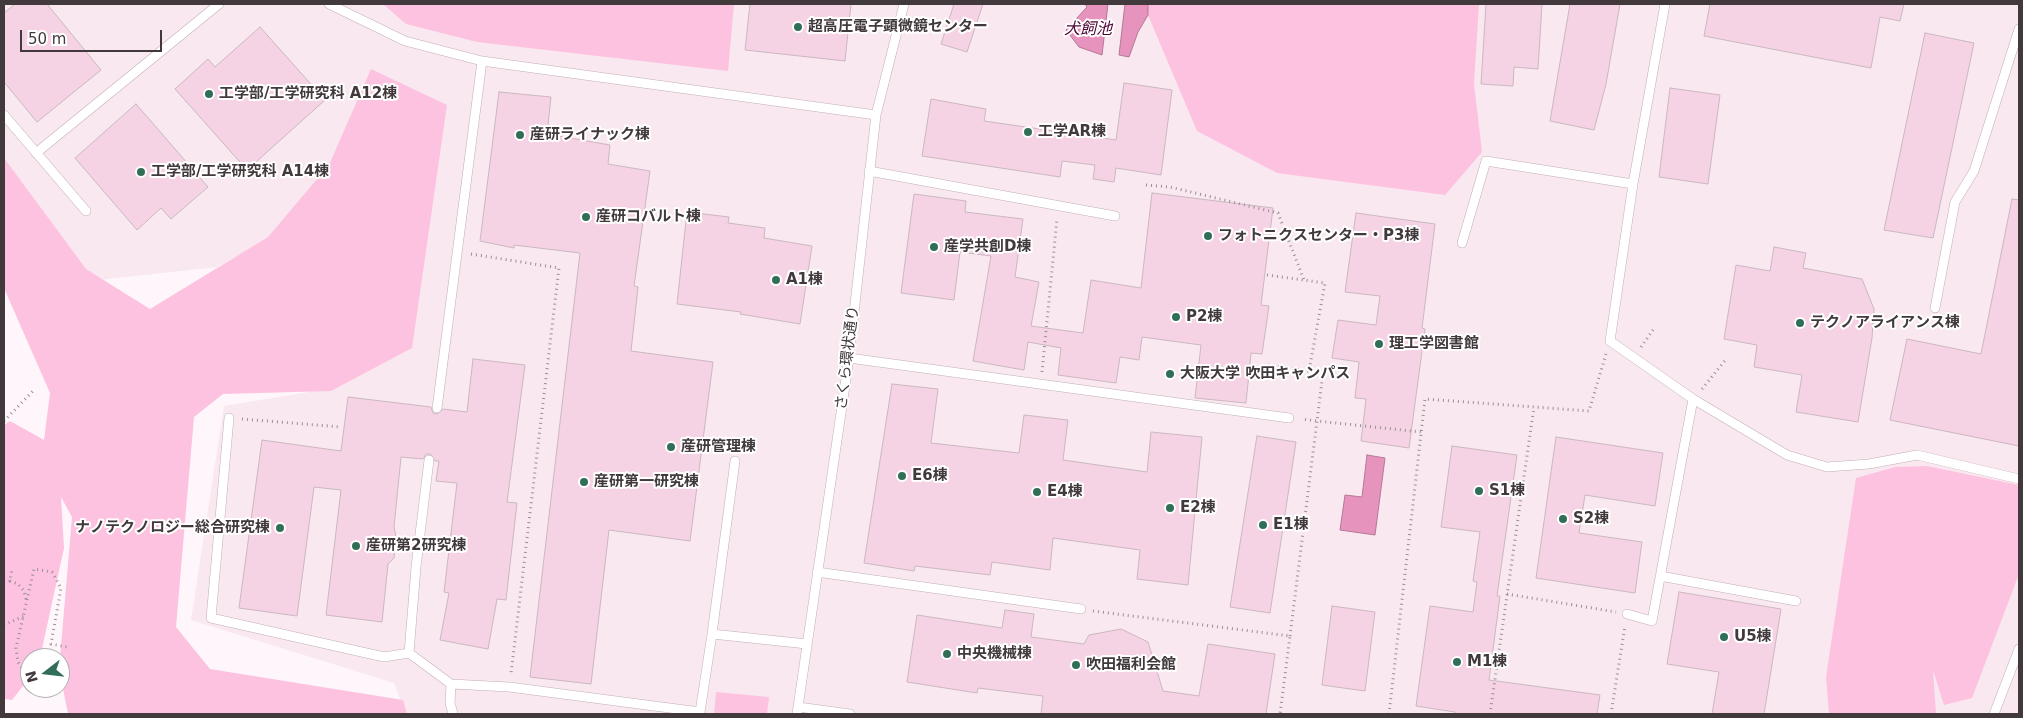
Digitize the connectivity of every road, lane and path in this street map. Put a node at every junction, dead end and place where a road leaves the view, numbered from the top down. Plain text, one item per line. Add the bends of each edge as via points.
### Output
1 (219, 4) edge
2 (329, 4) edge
3 (1665, 4) edge
4 (901, 6) edge
5 (2019, 29) edge
6 (482, 60) junction
7 (4, 115) edge
8 (876, 115) junction
9 (36, 153) junction
10 (869, 171) junction
11 (1633, 184) junction
12 (1146, 185) dead end
13 (1058, 207) junction
14 (86, 212) dead end
15 (1115, 216) dead end
16 (1462, 243) dead end
17 (458, 252) junction
18 (1304, 280) junction
19 (1325, 283) junction
20 (1935, 308) dead end
21 (1655, 327) dead end
22 (1610, 341) junction
23 (1634, 357) junction
24 (849, 358) junction
25 (1727, 358) dead end
26 (1268, 364) dead end
27 (1310, 371) junction
28 (1041, 385) junction
29 (34, 390) dead end
30 (1693, 399) junction
31 (1534, 407) junction
32 (437, 408) dead end
33 (228, 418) joint
34 (1289, 418) dead end
35 (4, 420) edge
36 (1317, 421) junction
37 (341, 427) dead end
38 (1421, 432) junction
39 (429, 460) dead end
40 (734, 461) dead end
41 (2019, 479) edge
42 (12, 569) dead end
43 (817, 572) junction
44 (1660, 576) junction
45 (10, 581) junction
46 (4, 583) edge
47 (1508, 594) junction
48 (1796, 601) dead end
49 (26, 602) junction
50 (1081, 609) joint
51 (1627, 614) junction
52 (24, 616) junction
53 (4, 624) edge
54 (712, 634) junction
55 (1290, 636) junction
56 (807, 644) junction
57 (67, 647) dead end
58 (2019, 649) edge
59 (409, 653) junction
60 (20, 665) edge
61 (2015, 671) edge
62 (451, 684) junction
63 (509, 687) junction
64 (798, 711) edge
65 (699, 713) edge
66 (453, 714) edge
67 (850, 714) edge
68 (1280, 714) edge
69 (1389, 714) edge
70 (1490, 714) edge
71 (1611, 714) edge
72 (1994, 714) edge

1 - 9 lane
2 - 6 lane via 405,41
3 - 11 lane
4 - 8 lane, さくら環状通り
5 - 20 lane via 1974,171 1955,202
6 - 8 lane
6 - 17 lane
7 - 9 lane
8 - 10 lane, さくら環状通り
9 - 14 lane
10 - 13 lane
10 - 24 lane, さくら環状通り
11 - 16 lane via 1486,161
11 - 22 lane
12 - 18 path via 1170,187 1278,213
13 - 15 lane
13 - 28 path
17 - 32 lane
17 - 63 path via 559,268
18 - 19 path
18 - 19 path via 1267,275
19 - 27 path
21 - 23 path
22 - 23 lane
22 - 31 path via 1590,412
23 - 30 lane
24 - 28 lane
24 - 43 lane, さくら環状通り
25 - 30 path
26 - 27 path
27 - 36 path via 1323,373
28 - 34 lane
29 - 35 path
30 - 41 lane via 1787,455 1827,467 1869,464 1917,455
30 - 44 lane
31 - 38 path via 1425,399
31 - 47 path
33 - 37 path
33 - 59 lane via 210,618 384,657
36 - 38 path
36 - 55 path
38 - 69 path
39 - 59 lane
40 - 54 lane
42 - 45 path
43 - 50 lane
43 - 56 lane, さくら環状通り
44 - 48 lane
44 - 51 lane via 1652,621
45 - 46 path
45 - 49 path via 24,591
47 - 51 path
47 - 70 path
49 - 52 path
49 - 57 path via 34,569 52,572 61,588 51,644
50 - 55 path
51 - 71 path
52 - 53 path
52 - 60 path via 16,648
54 - 56 lane
54 - 65 lane
55 - 68 path
56 - 64 lane, さくら環状通り
58 - 61 lane
59 - 62 lane
61 - 72 lane
62 - 63 lane
62 - 66 lane
63 - 65 lane
64 - 67 lane

